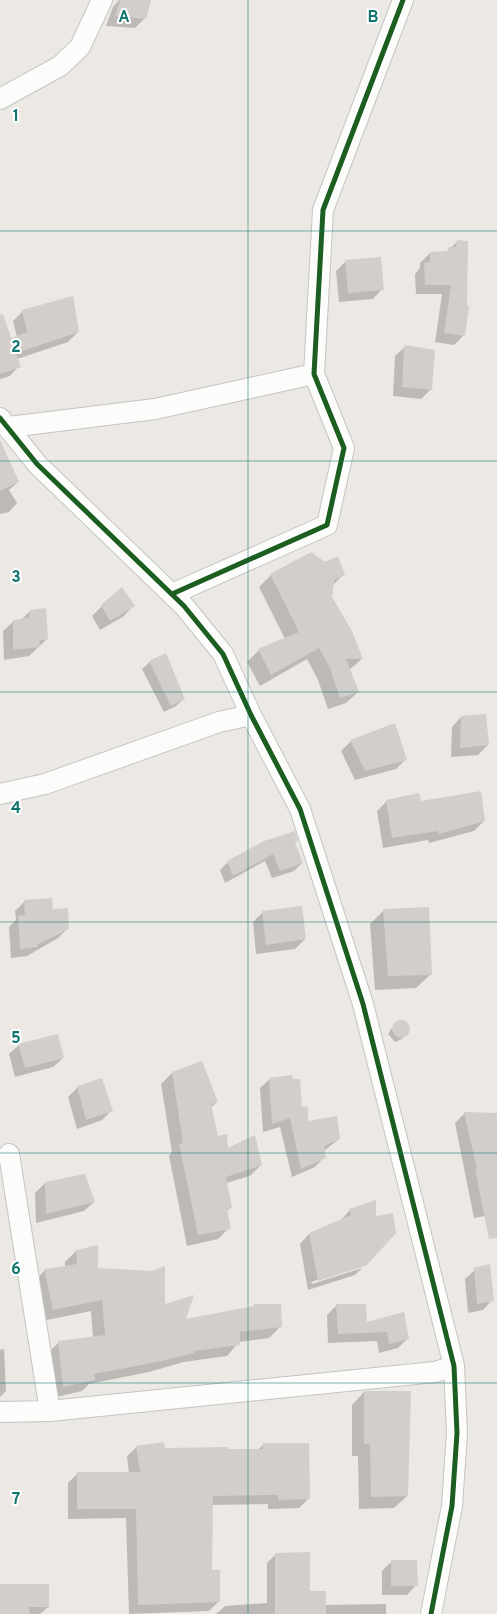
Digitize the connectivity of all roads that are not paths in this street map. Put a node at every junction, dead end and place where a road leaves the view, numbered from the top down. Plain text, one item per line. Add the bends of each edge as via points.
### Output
1 (102, 0) edge
2 (403, 0) edge
3 (0, 99) edge
4 (314, 374) junction
5 (4, 422) edge
6 (172, 594) junction
7 (251, 715) junction
8 (0, 794) edge
9 (9, 1154) dead end
10 (454, 1366) junction
11 (50, 1411) junction
12 (0, 1412) edge
13 (431, 1614) edge

1 - 3 street via 80,47 67,60
2 - 4 street via 323,210
4 - 5 street via 156,409
4 - 6 street via 344,448 327,525
5 - 6 street via 37,464
6 - 7 street via 223,654
7 - 8 street via 219,722 45,784
7 - 10 street via 300,809 363,1004
9 - 11 street
10 - 11 street via 435,1372
10 - 13 street via 457,1433 452,1506
11 - 12 street

